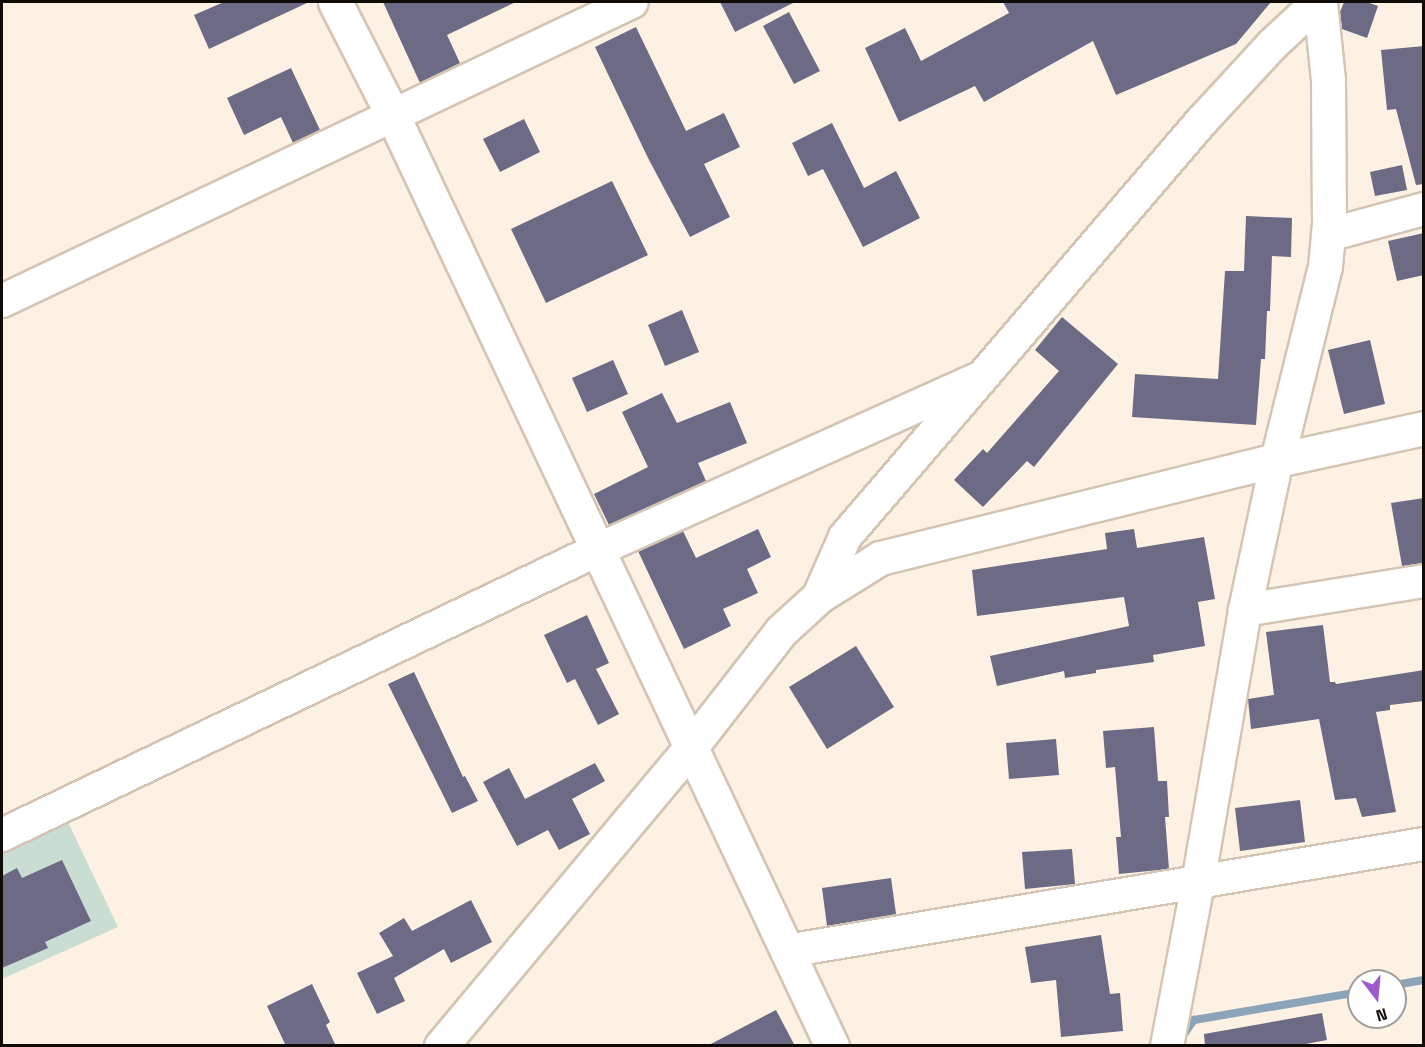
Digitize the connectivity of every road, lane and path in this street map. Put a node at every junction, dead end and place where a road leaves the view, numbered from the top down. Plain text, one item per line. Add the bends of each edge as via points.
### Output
1 (335, 2) edge
2 (632, 2) edge
3 (1319, 2) edge
4 (392, 114) junction
5 (1424, 209) edge
6 (1328, 235) junction
7 (2, 301) edge
8 (980, 378) junction
9 (1424, 428) edge
10 (1277, 460) junction
11 (597, 550) junction
12 (1424, 581) edge
13 (819, 596) junction
14 (1245, 610) junction
15 (690, 748) junction
16 (2, 836) edge
17 (1424, 844) edge
18 (1198, 883) junction
19 (787, 951) junction
20 (441, 1046) edge
21 (832, 1046) edge
22 (1167, 1046) edge

1 - 4 street
2 - 4 street
3 - 6 street via 1328,80
3 - 8 street via 1272,45 1202,122
4 - 7 street
4 - 11 street
5 - 6 street
6 - 10 street via 1325,266
8 - 11 street
8 - 13 street via 845,537
9 - 10 street
10 - 13 street via 880,558
10 - 14 street
11 - 15 street
11 - 16 street
12 - 14 street
13 - 15 street via 781,631
14 - 18 street
15 - 19 street
15 - 20 street
17 - 18 street
18 - 19 street
18 - 22 street
19 - 21 street

